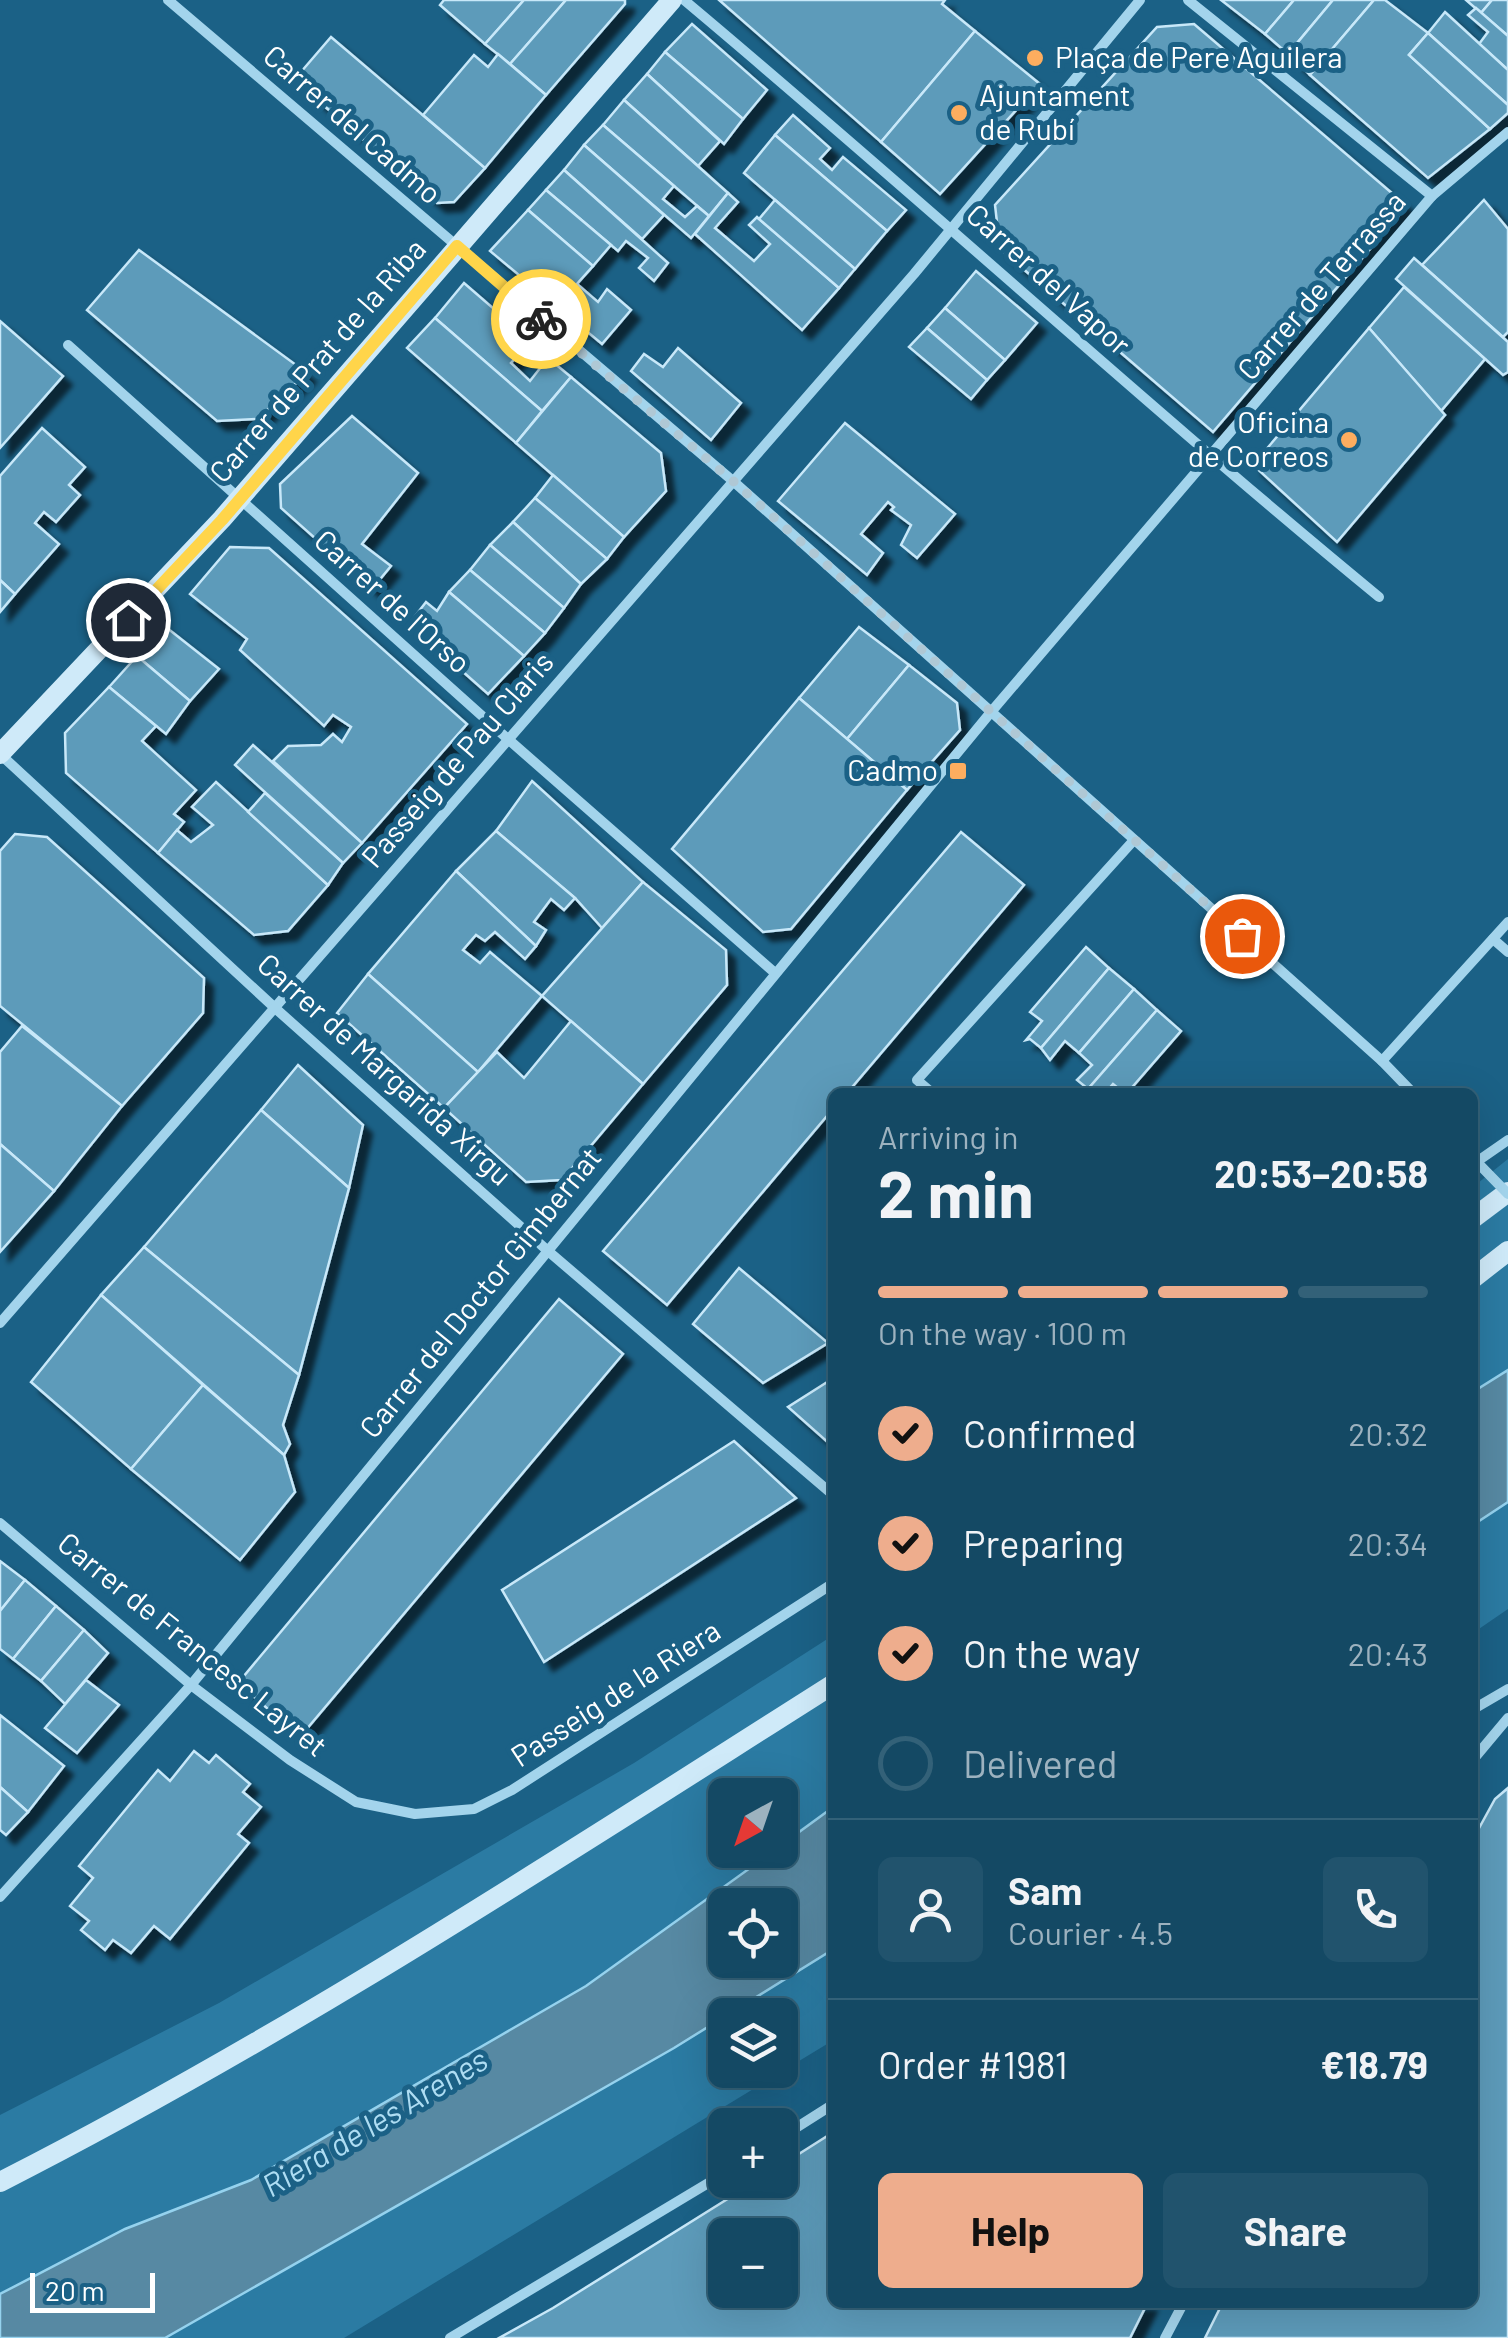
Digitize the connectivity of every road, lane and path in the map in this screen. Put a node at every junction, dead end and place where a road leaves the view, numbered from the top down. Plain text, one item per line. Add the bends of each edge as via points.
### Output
1 (168, 0) edge
2 (672, 0) edge
3 (684, 0) edge
4 (1140, 0) edge
5 (1188, 0) edge
6 (1508, 132) edge
7 (1432, 196) junction
8 (952, 228) junction
9 (457, 246) junction
10 (68, 345) dead end
11 (1209, 456) junction
12 (733, 481) junction
13 (237, 498) junction
14 (1379, 597) dead end
15 (990, 712) junction
16 (509, 740) junction
17 (0, 754) edge
18 (1134, 840) junction
19 (1508, 922) edge
20 (1493, 939) junction
21 (1508, 952) edge
22 (775, 973) junction
23 (275, 1008) junction
24 (1382, 1061) junction
25 (926, 1088) edge
26 (1408, 1088) edge
27 (1508, 1140) edge
28 (1478, 1161) edge
29 (1478, 1163) edge
30 (1508, 1193) edge
31 (1478, 1215) edge
32 (548, 1251) junction
33 (1508, 1252) edge
34 (1478, 1274) edge
35 (0, 1323) edge
36 (828, 1491) edge
37 (0, 1523) edge
38 (828, 1587) edge
39 (190, 1684) junction
40 (828, 1687) edge
41 (1508, 1689) edge
42 (1478, 1706) edge
43 (1508, 1718) edge
44 (1478, 1754) edge
45 (414, 1814) joint
46 (0, 1897) edge
47 (828, 2108) edge
48 (798, 2127) edge
49 (0, 2182) edge
50 (708, 2183) edge
51 (1181, 2308) edge
52 (450, 2338) edge
53 (1165, 2338) edge

1 - 9 street, Carrer del Cadmo
2 - 9 main road, Carrer de Prat de la Riba
3 - 8 street, Carrer del Vapor
4 - 8 street, Passeig de Pau Claris
5 - 7 street
6 - 7 street, Carrer de Terrassa
7 - 11 street, Carrer de Terrassa
8 - 11 street, Carrer del Vapor
8 - 12 street, Passeig de Pau Claris
9 - 12 street, Carrer del Cadmo
9 - 13 main road, Carrer de Prat de la Riba
10 - 13 street, Carrer de l'Orso
11 - 14 street, Carrer del Vapor
11 - 15 street, Carrer de Terrassa
12 - 15 street, Carrer del Cadmo
12 - 16 street, Passeig de Pau Claris
13 - 16 street, Carrer de l'Orso
13 - 17 main road, Carrer de Prat de la Riba
15 - 18 street, Carrer del Cadmo
15 - 22 street, Carrer del Doctor Gimbernat
16 - 22 street, Carrer de l'Orso
16 - 23 street, Passeig de Pau Claris
17 - 23 street, Carrer de Margarida Xirgu
18 - 24 street, Carrer del Cadmo
18 - 25 street via 917,1080
19 - 20 street
20 - 21 street
20 - 24 street
22 - 32 street, Carrer del Doctor Gimbernat
23 - 32 street, Carrer de Margarida Xirgu
23 - 35 street, Passeig de Pau Claris
24 - 26 street, Carrer del Cadmo
27 - 28 street
29 - 30 street, bridge
30 - 31 main road
32 - 36 street, Carrer de Margarida Xirgu
32 - 39 street, Carrer del Doctor Gimbernat
33 - 34 main road
37 - 39 street, Carrer de Francesc Layret
38 - 45 street, Passeig de la Riera via 512,1790 474,1809
39 - 45 street, Carrer de Francesc Layret via 356,1802
39 - 46 street, Carrer del Doctor Gimbernat
40 - 49 main road via 373,1975
41 - 42 street
43 - 44 street
47 - 48 street
50 - 52 street
51 - 53 street

